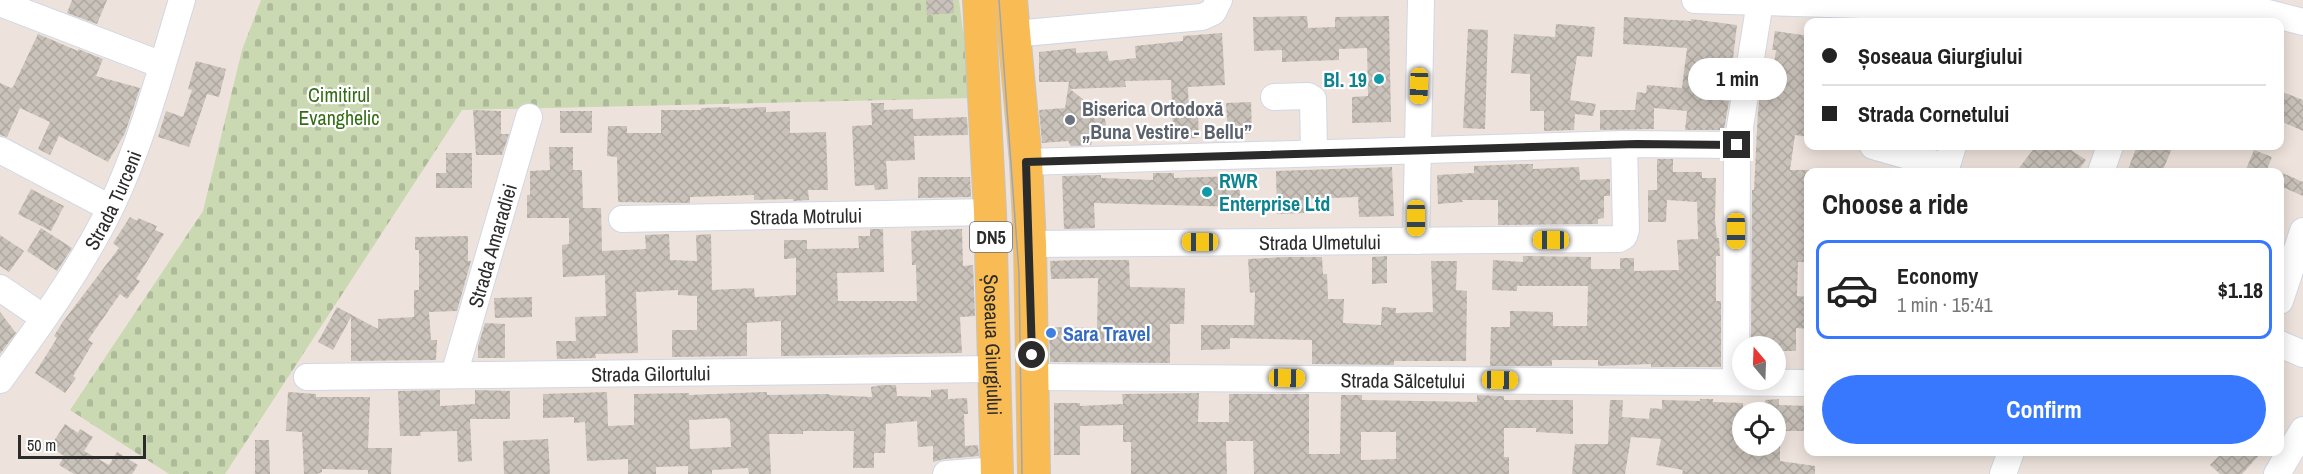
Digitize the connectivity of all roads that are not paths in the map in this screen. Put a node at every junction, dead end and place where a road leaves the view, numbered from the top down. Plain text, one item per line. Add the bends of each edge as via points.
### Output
1 (183, 0) edge
2 (979, 0) edge
3 (1011, 0) edge
4 (1219, 0) edge
5 (1421, 0) edge
6 (1695, 0) edge
7 (1760, 2) junction
8 (1792, 2) edge
9 (0, 3) edge
10 (2236, 4) edge
11 (2140, 10) edge
12 (1997, 11) edge
13 (1882, 14) edge
14 (2303, 22) edge
15 (1014, 34) junction
16 (162, 65) junction
17 (1275, 97) dead end
18 (529, 117) dead end
19 (1624, 144) junction
20 (1737, 145) junction
21 (0, 150) edge
22 (1417, 150) junction
23 (1892, 150) edge
24 (2109, 150) edge
25 (1314, 152) junction
26 (1026, 162) junction
27 (1948, 162) edge
28 (2102, 168) edge
29 (110, 208) junction
30 (990, 212) junction
31 (622, 219) dead end
32 (2303, 231) edge
33 (1416, 241) junction
34 (1030, 244) junction
35 (0, 288) edge
36 (2284, 289) edge
37 (44, 318) junction
38 (1736, 336) edge
39 (2284, 346) edge
40 (2303, 354) edge
41 (995, 369) junction
42 (454, 375) junction
43 (307, 376) dead end
44 (1033, 377) junction
45 (0, 380) edge
46 (1732, 382) edge
47 (1786, 383) edge
48 (1804, 383) edge
49 (2303, 430) edge
50 (2010, 456) edge
51 (997, 472) edge
52 (946, 474) edge
53 (1034, 474) edge
54 (2003, 474) edge
55 (2277, 474) edge

1 - 16 street, Strada Turceni
2 - 30 main road, Șoseaua Giurgiului / DN5
3 - 15 main road, Șoseaua Giurgiului / DN5
4 - 15 street via 1213,12 1202,17
5 - 22 street
6 - 7 street
7 - 8 street
7 - 20 street
8 - 13 street
9 - 16 street
10 - 11 street
10 - 14 street
11 - 12 street
12 - 13 street
15 - 26 main road, Șoseaua Giurgiului / DN5
16 - 29 street, Strada Turceni
17 - 25 street via 1313,99
18 - 42 street, Strada Amaradiei
19 - 20 street
19 - 22 street
19 - 33 street, Strada Ulmetului via 1626,230 1619,239
20 - 38 street
21 - 29 street
22 - 25 street
22 - 33 street
23 - 27 street
24 - 28 street
25 - 26 street
26 - 34 main road, Șoseaua Giurgiului / DN5
29 - 37 street, Strada Turceni
30 - 31 street, Strada Motrului
30 - 41 main road, Șoseaua Giurgiului / DN5
32 - 36 street
33 - 34 street, Strada Ulmetului
34 - 44 main road, Șoseaua Giurgiului / DN5
35 - 37 street
37 - 45 street, Strada Turceni
39 - 40 street
41 - 42 street, Strada Gilortului
41 - 51 main road, Șoseaua Giurgiului / DN5
42 - 43 street, Strada Gilortului
44 - 46 street, Strada Sălcetului
44 - 53 main road, Șoseaua Giurgiului / DN5
47 - 48 street, Strada Sălcetului
49 - 55 street
50 - 54 street
51 - 52 street

